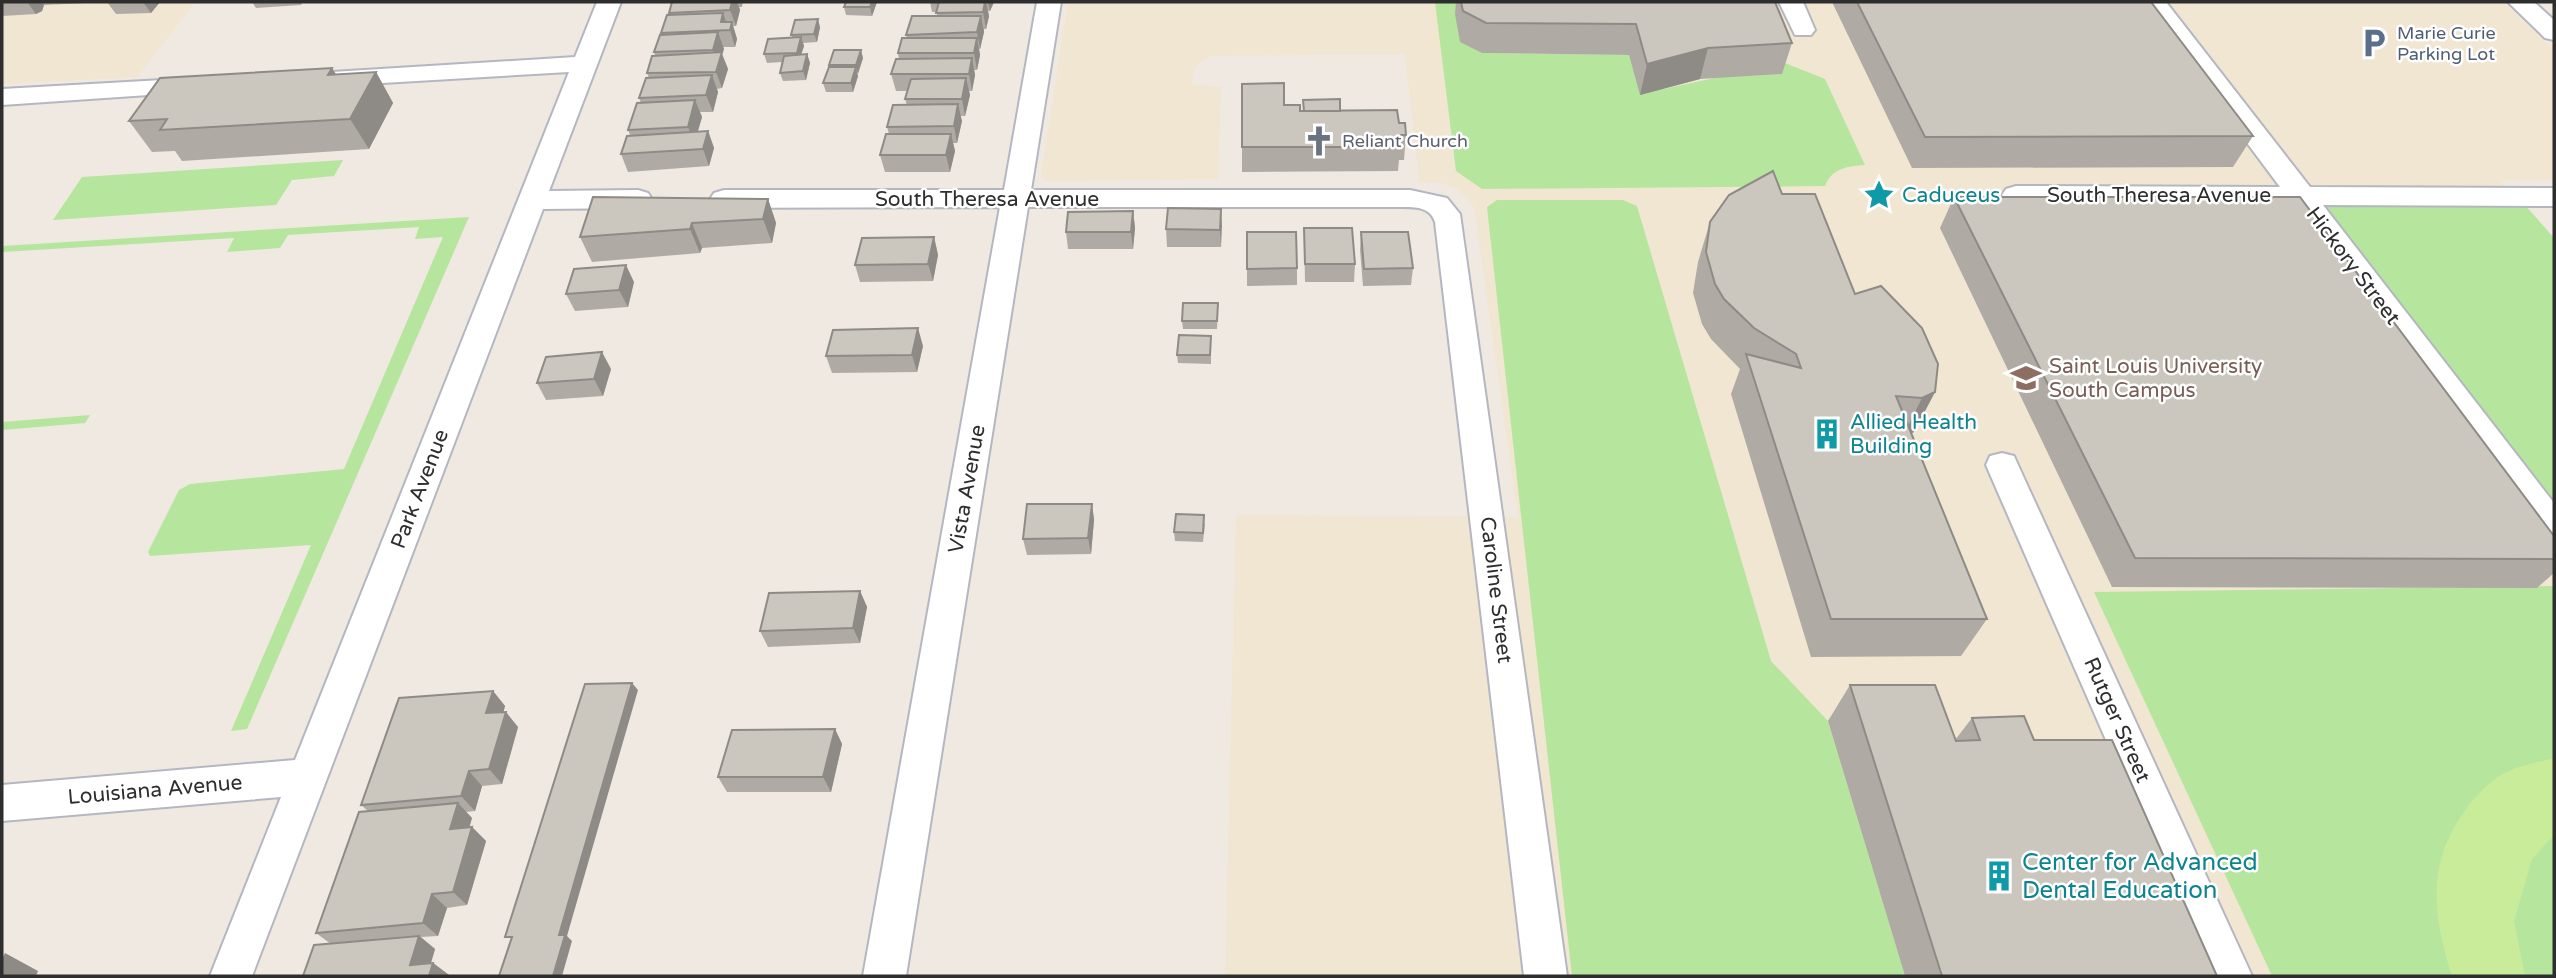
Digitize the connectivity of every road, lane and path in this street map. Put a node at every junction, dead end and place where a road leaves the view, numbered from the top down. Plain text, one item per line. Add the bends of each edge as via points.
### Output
1 (609, 2) edge
2 (1049, 2) edge
3 (1791, 2) edge
4 (2154, 2) edge
5 (2521, 2) edge
6 (1803, 30) dead end
7 (2554, 33) edge
8 (585, 64) junction
9 (306, 80) edge
10 (223, 85) edge
11 (2, 97) edge
12 (2016, 195) edge
13 (2300, 195) junction
14 (2554, 197) edge
15 (1018, 199) junction
16 (532, 200) junction
17 (1441, 206) joint
18 (2002, 465) dead end
19 (2554, 528) edge
20 (308, 777) junction
21 (2, 803) edge
22 (231, 976) edge
23 (884, 976) edge
24 (1546, 976) edge
25 (2231, 976) edge

1 - 8 street, Park Avenue
2 - 15 street, Vista Avenue
3 - 6 street
4 - 13 street, Hickory Street
5 - 7 street
8 - 9 street
8 - 16 street, Park Avenue
10 - 11 street
12 - 13 street, South Theresa Avenue
13 - 14 street, South Theresa Avenue
13 - 19 street, Hickory Street
15 - 16 street, South Theresa Avenue
15 - 17 street, South Theresa Avenue via 1416,198
15 - 23 street, Vista Avenue
16 - 20 street, Park Avenue
17 - 24 street, Caroline Street via 1449,222
18 - 25 street, Rutger Street
20 - 21 street, Louisiana Avenue
20 - 22 street, Park Avenue

